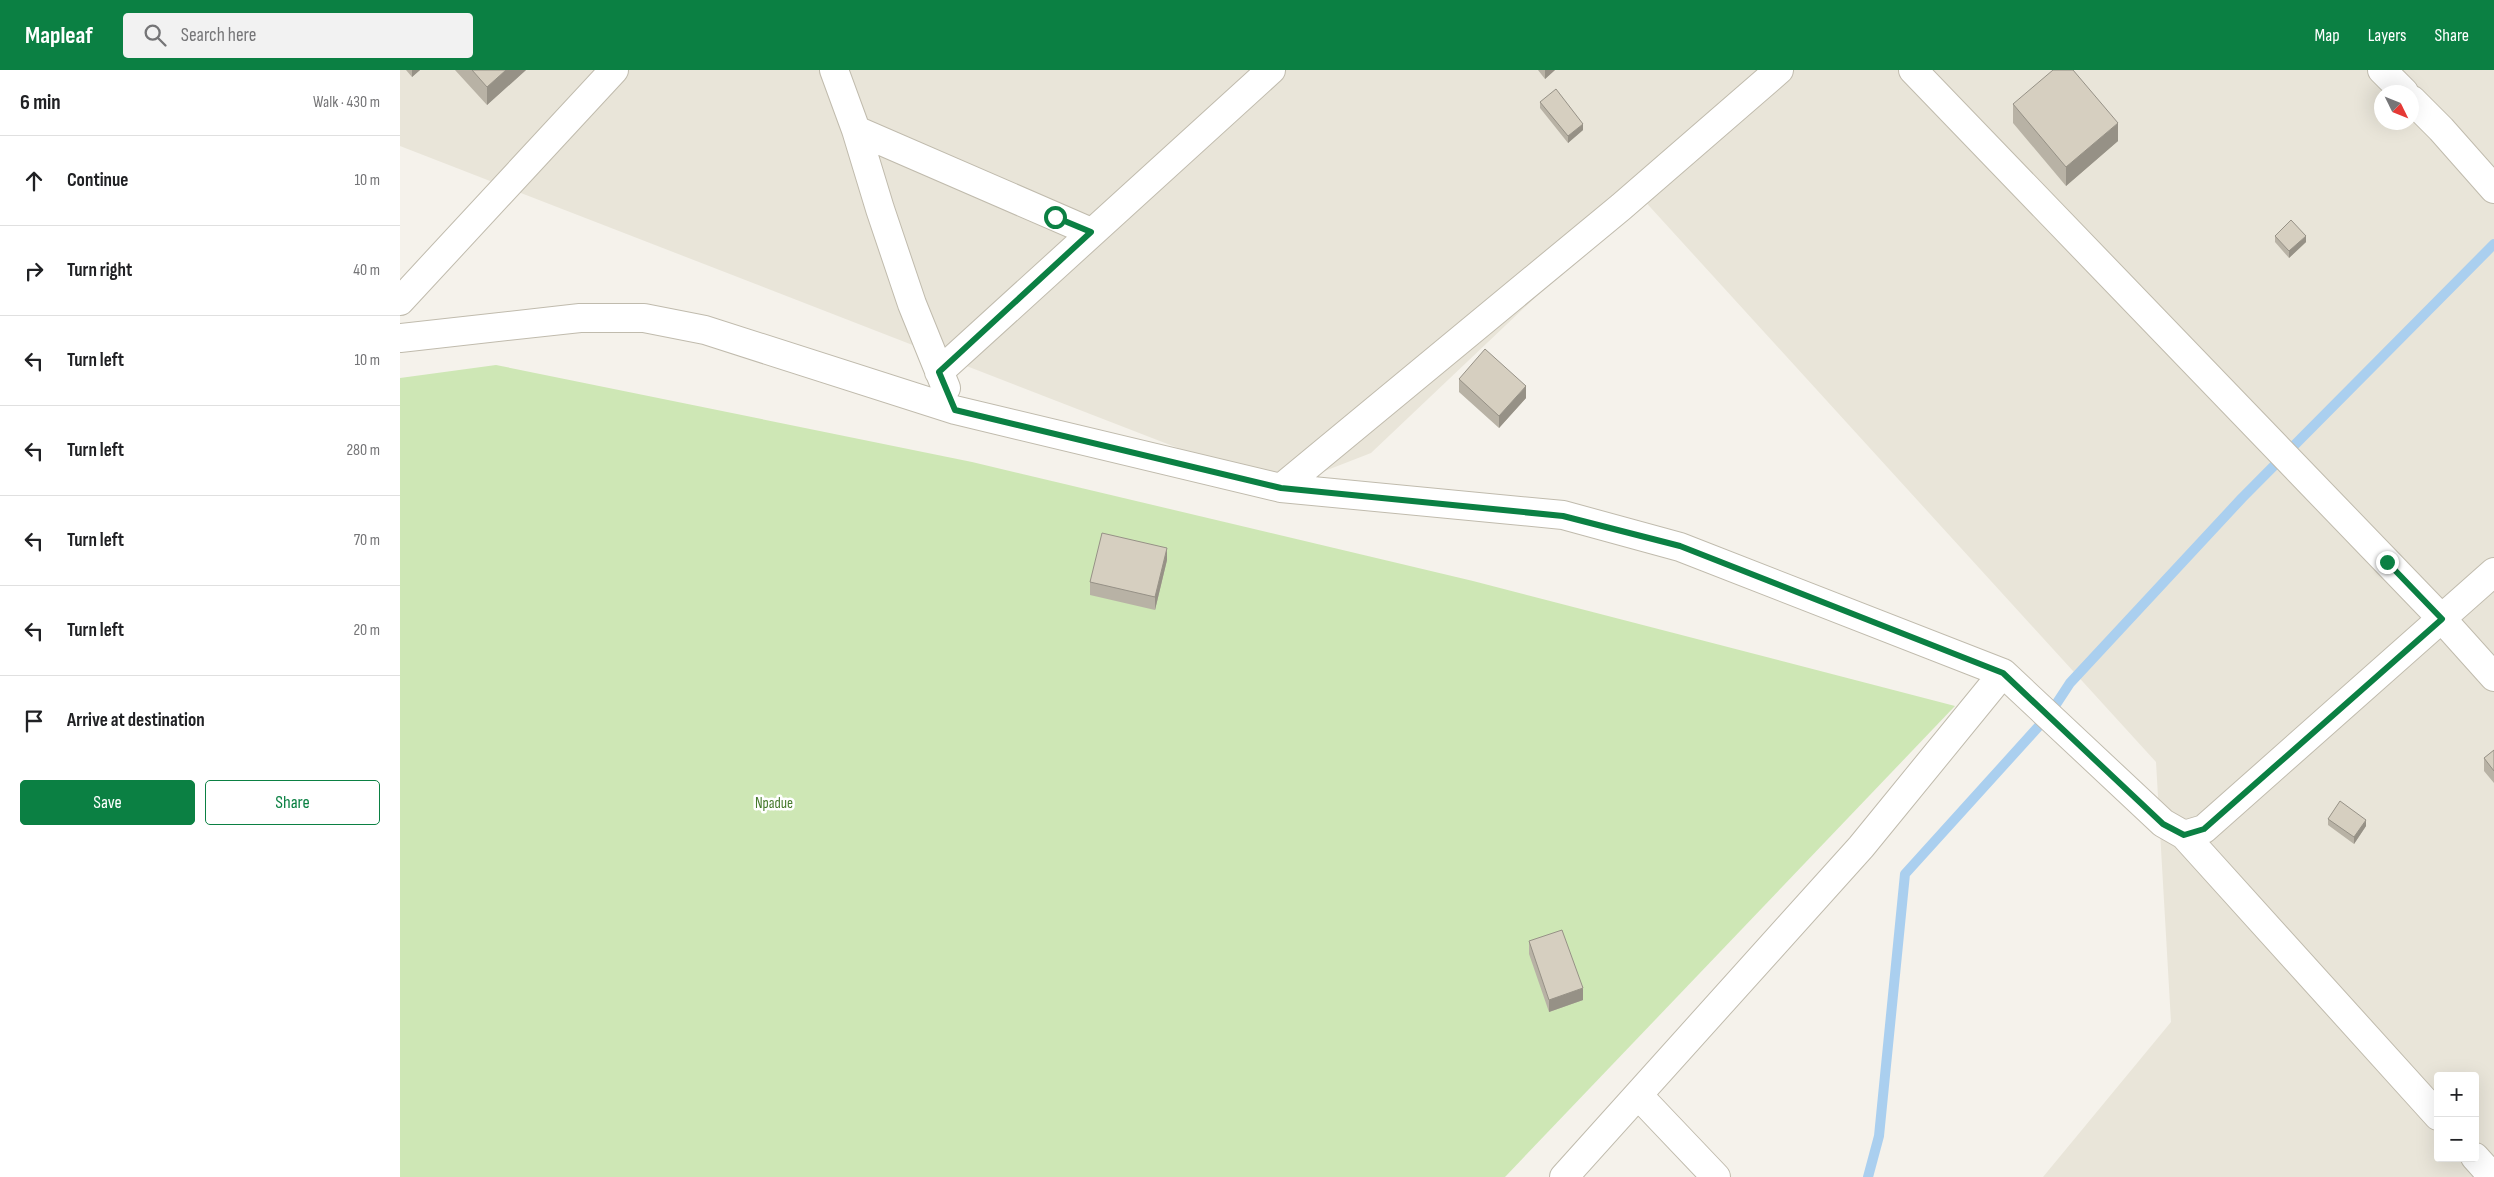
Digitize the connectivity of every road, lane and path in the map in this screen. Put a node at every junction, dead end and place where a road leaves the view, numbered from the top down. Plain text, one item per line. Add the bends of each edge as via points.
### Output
1 (614, 70) edge
2 (834, 70) edge
3 (1270, 70) edge
4 (1779, 70) edge
5 (1913, 70) edge
6 (2382, 70) edge
7 (2397, 85) edge
8 (2419, 107) edge
9 (856, 130) junction
10 (2494, 189) edge
11 (1091, 232) junction
12 (400, 301) edge
13 (400, 338) edge
14 (939, 372) junction
15 (955, 410) junction
16 (1281, 488) junction
17 (2494, 572) edge
18 (2442, 619) junction
19 (2003, 673) junction
20 (2494, 677) edge
21 (2184, 835) junction
22 (1638, 1095) junction
23 (2434, 1112) edge
24 (2479, 1161) edge
25 (1564, 1177) edge
26 (1716, 1177) edge
27 (2493, 1177) edge

1 - 12 street
2 - 9 street
3 - 11 street
4 - 16 street via 1621,207
5 - 18 street
6 - 7 street
8 - 10 street
9 - 11 street
9 - 14 street via 886,227
11 - 14 street
13 - 15 street via 580,318 644,318 705,330
14 - 15 street
15 - 16 street
16 - 19 street via 1563,516 1680,546
17 - 18 street
18 - 20 street
18 - 21 street via 2204,829
19 - 21 street via 2163,824
19 - 22 street via 1861,847
21 - 23 street
22 - 25 street
22 - 26 street
24 - 27 street

